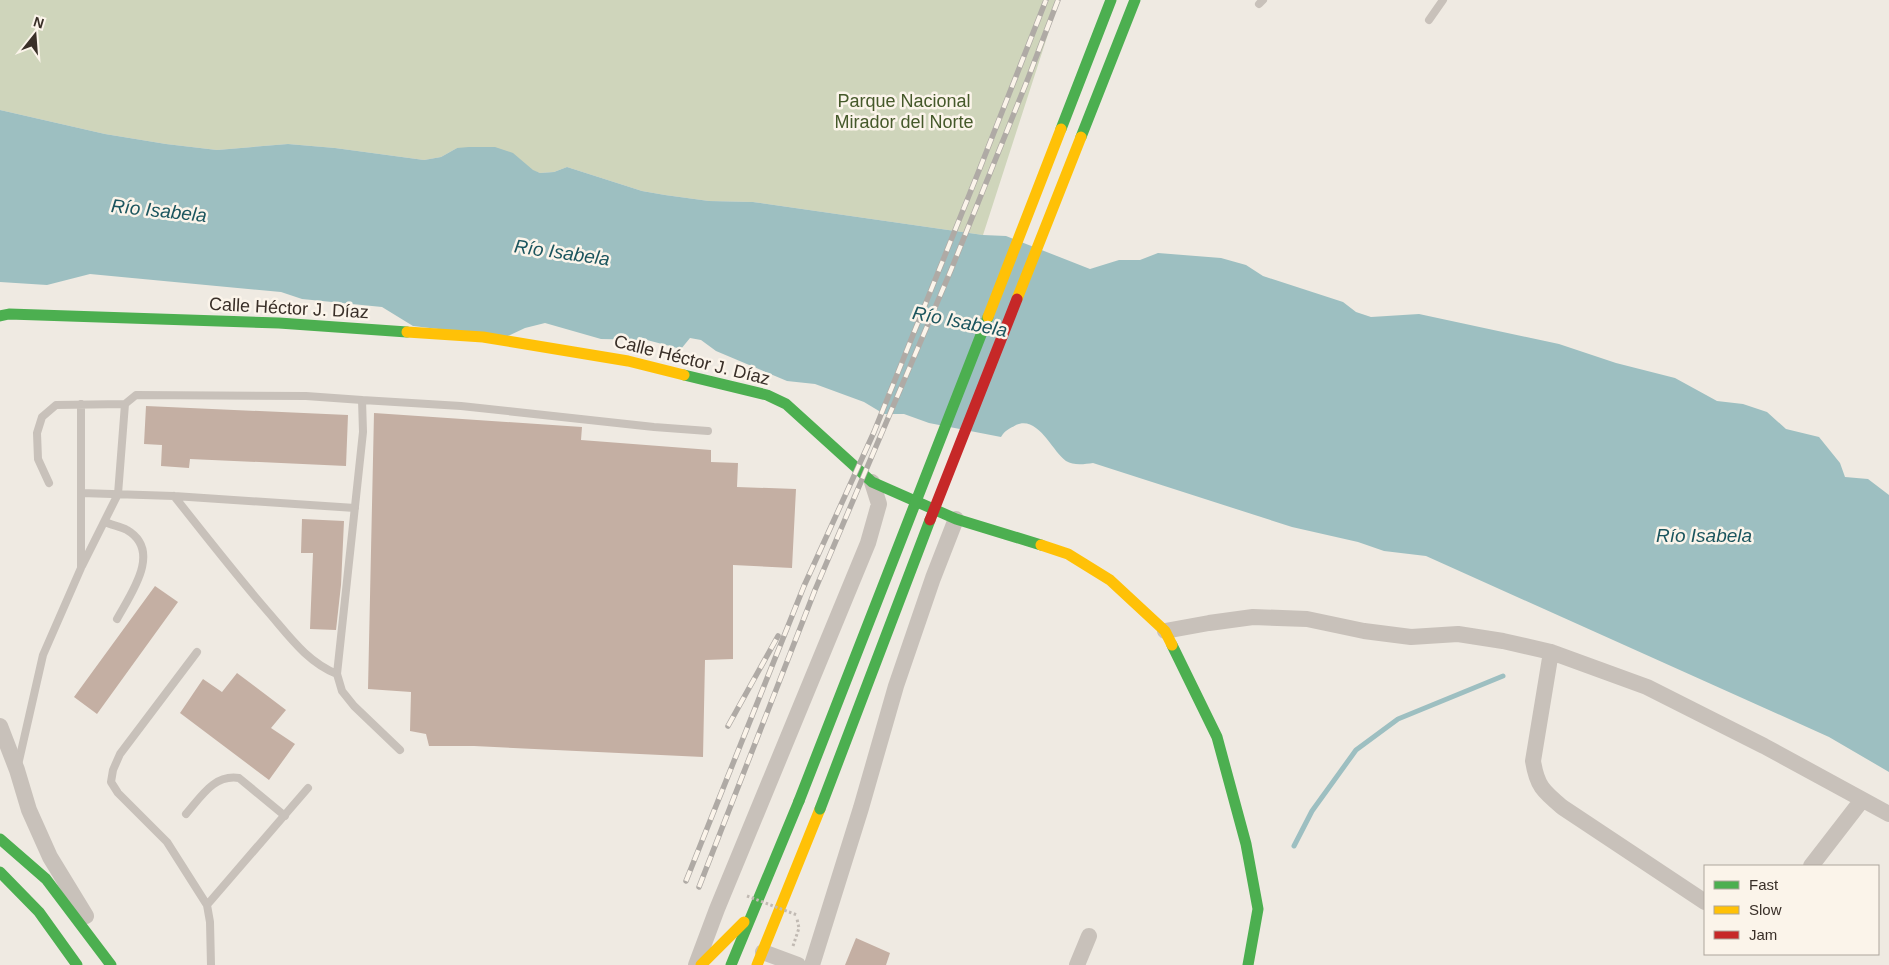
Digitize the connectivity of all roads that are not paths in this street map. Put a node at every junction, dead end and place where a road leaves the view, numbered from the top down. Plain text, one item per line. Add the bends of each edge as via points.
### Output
1 (1111, 0) edge
2 (1135, 0) edge
3 (1443, 0) edge
4 (1429, 20) dead end
5 (0, 316) edge
6 (362, 400) junction
7 (82, 404) junction
8 (125, 404) junction
9 (708, 431) dead end
10 (872, 482) junction
11 (49, 483) dead end
12 (81, 492) junction
13 (118, 494) junction
14 (174, 496) junction
15 (355, 508) junction
16 (956, 519) junction
17 (105, 522) junction
18 (81, 568) junction
19 (117, 620) dead end
20 (1165, 631) junction
21 (197, 652) dead end
22 (1552, 652) junction
23 (337, 674) junction
24 (0, 728) edge
25 (400, 750) dead end
26 (17, 770) junction
27 (308, 788) dead end
28 (1862, 800) junction
29 (186, 814) dead end
30 (1889, 814) edge
31 (285, 816) junction
32 (0, 839) edge
33 (1812, 865) edge
34 (0, 872) edge
35 (1704, 901) edge
36 (207, 905) junction
37 (754, 911) junction
38 (1089, 936) dead end
39 (760, 958) edge
40 (77, 965) edge
41 (111, 965) edge
42 (115, 965) edge
43 (211, 965) edge
44 (696, 965) edge
45 (701, 965) edge
46 (731, 965) edge
47 (798, 965) edge
48 (812, 965) edge
49 (1077, 965) edge
50 (1248, 965) edge

1 - 37 main road, bridge
2 - 39 main road, bridge
3 - 4 lane
5 - 10 main road, Calle Héctor J. Díaz via 279,323 483,337 628,361 767,395 786,404
6 - 8 lane via 306,396 136,395
6 - 9 lane via 461,406
6 - 15 lane via 363,432
7 - 8 lane
7 - 11 lane via 56,405 42,417 36,433 38,460
7 - 12 lane
8 - 13 lane
10 - 16 main road, Calle Héctor J. Díaz
10 - 44 street via 879,504 868,543
12 - 13 lane
12 - 18 lane
13 - 14 lane
13 - 17 lane
14 - 15 lane
14 - 23 lane via 252,594 305,654
15 - 23 lane
16 - 20 main road, Calle Héctor J. Díaz via 1068,554 1110,580
16 - 48 street via 896,686
17 - 18 lane
17 - 19 lane via 128,531 139,542 144,558 142,574
18 - 26 lane via 43,656
20 - 22 street via 1253,617 1307,619 1411,637 1458,634
20 - 50 main road, Calle Héctor J. Díaz via 1216,737 1246,844 1258,909
21 - 36 lane via 120,754 111,782 118,794 167,842
22 - 28 street via 1647,687
22 - 35 street via 1533,761 1535,777 1544,791 1562,807
23 - 25 lane via 342,692
24 - 26 street
26 - 42 street via 29,810 50,857
27 - 31 lane
28 - 30 street
28 - 33 street
29 - 31 lane via 217,780 230,776 239,778
31 - 36 lane
32 - 41 main road via 46,879
34 - 40 main road via 39,912
36 - 43 lane
37 - 45 main road
37 - 46 main road
38 - 49 street
39 - 47 street

